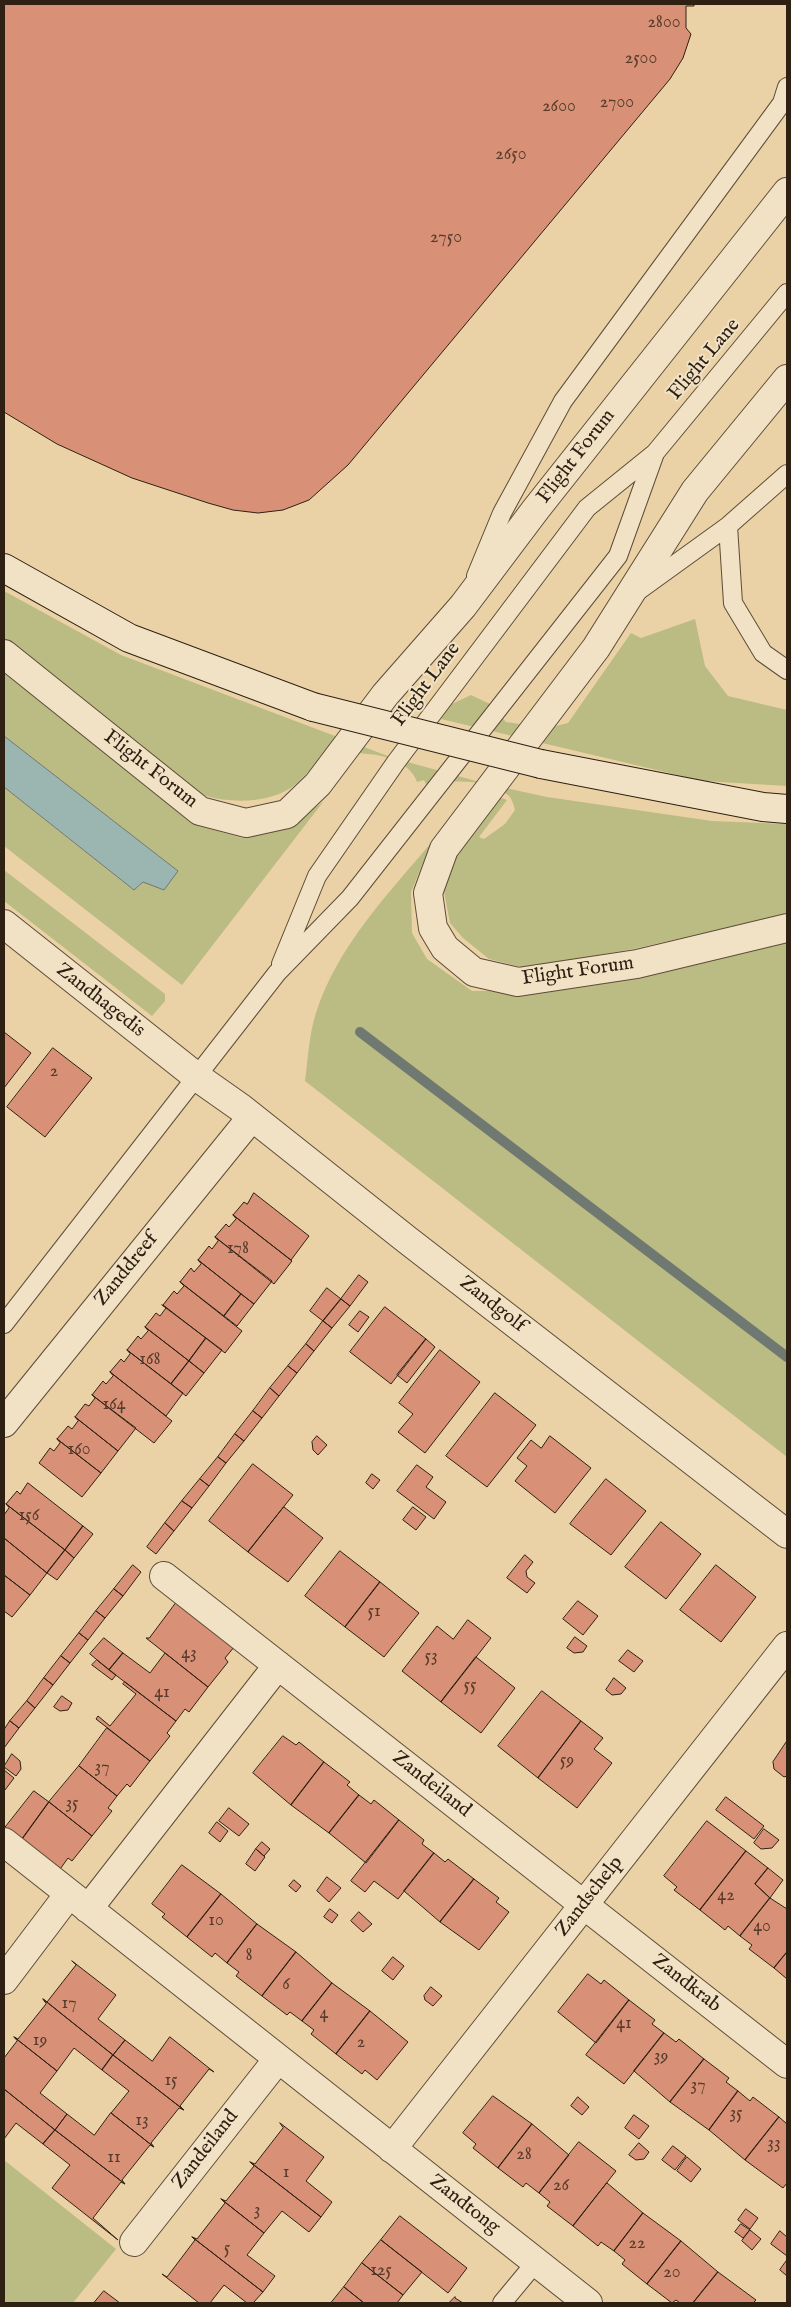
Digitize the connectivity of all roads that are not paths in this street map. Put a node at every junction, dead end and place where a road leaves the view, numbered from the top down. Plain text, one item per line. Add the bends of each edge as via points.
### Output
1 (787, 87) edge
2 (787, 192) edge
3 (787, 294) edge
4 (787, 379) edge
5 (655, 453) junction
6 (787, 474) edge
7 (728, 526) junction
8 (4, 568) edge
9 (625, 601) junction
10 (463, 606) junction
11 (4, 654) edge
12 (787, 670) edge
13 (787, 808) edge
14 (4, 924) edge
15 (787, 928) edge
16 (277, 974) junction
17 (197, 1077) junction
18 (251, 1118) junction
19 (4, 1324) edge
20 (4, 1423) edge
21 (787, 1534) edge
22 (164, 1576) dead end
23 (787, 1646) edge
24 (278, 1665) junction
25 (4, 1842) edge
26 (78, 1901) junction
27 (584, 1905) junction
28 (4, 1980) edge
29 (278, 2059) junction
30 (787, 2064) edge
31 (392, 2149) junction
32 (134, 2242) dead end
33 (536, 2262) junction
34 (502, 2303) edge
35 (588, 2303) edge

1 - 10 lane via 782,103 563,401 502,513
2 - 10 street, Flight Forum via 536,508
3 - 5 lane, Flight Lane
4 - 9 street, Flight Forum via 695,491
5 - 16 lane, Flight Lane via 618,556 350,898
5 - 16 lane, Flight Lane via 587,508 396,762 317,876
6 - 7 lane
7 - 9 lane
7 - 12 lane via 733,603 763,653
8 - 13 street, bridge via 129,638 313,707 541,764 763,807
9 - 15 street, Flight Forum via 596,648 444,850 428,893 433,928 445,948 474,972 518,982 637,964
10 - 11 street, Flight Forum via 385,695 318,784 287,814 246,823 200,811
14 - 17 street, Zandhagedis
16 - 17 lane, Flight Lane
17 - 18 street, Zandgolf
17 - 19 lane
18 - 20 street, Zanddreef
18 - 21 street, Zandgolf
22 - 24 street, Zandeiland
23 - 27 street, Zandschelp
24 - 26 street
24 - 27 street, Zandeiland
25 - 26 street
26 - 28 street
26 - 29 street
27 - 30 street, Zandkrab
27 - 31 street, Zandschelp
29 - 31 street
29 - 32 street, Zandeiland
31 - 33 street, Zandtong
33 - 34 lane
33 - 35 street, Zandtong

